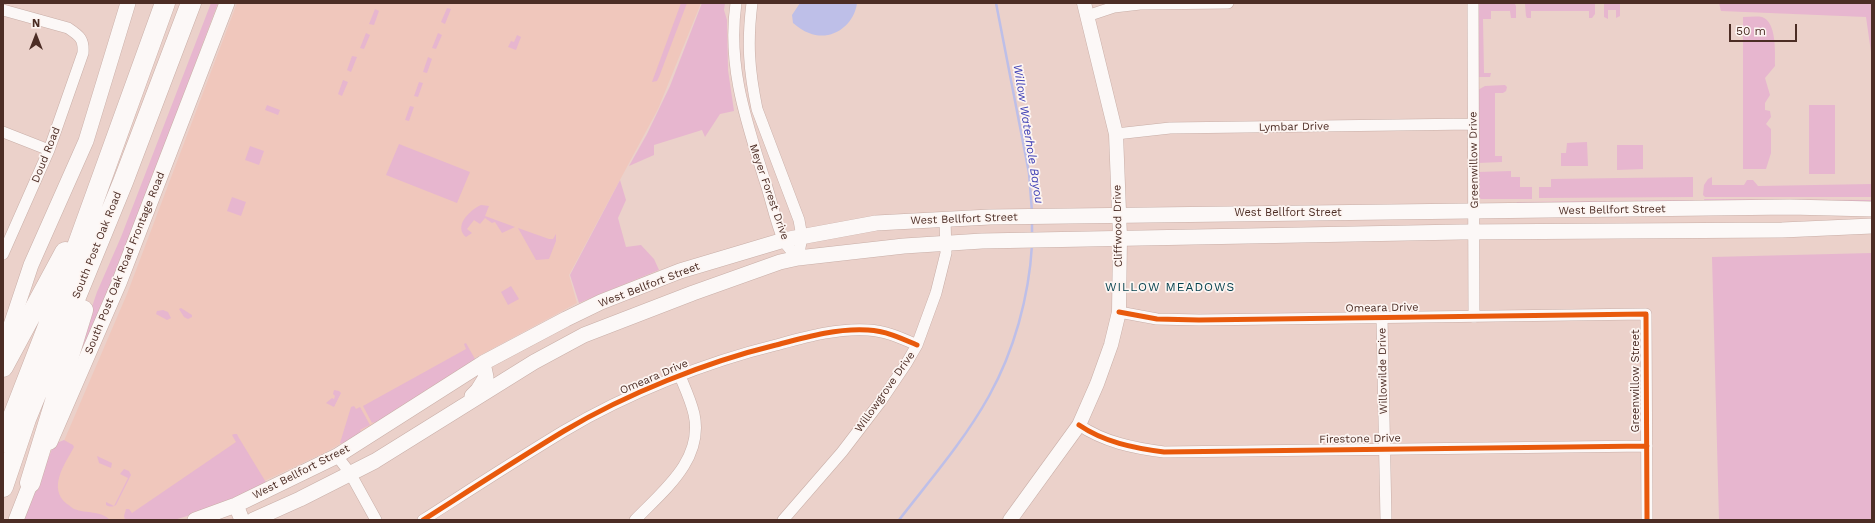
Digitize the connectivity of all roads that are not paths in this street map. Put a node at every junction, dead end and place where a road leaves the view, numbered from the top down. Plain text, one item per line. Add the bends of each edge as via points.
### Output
1 (128, 3) edge
2 (165, 3) edge
3 (191, 3) edge
4 (227, 3) edge
5 (736, 3) edge
6 (752, 3) edge
7 (1228, 3) edge
8 (1473, 3) edge
9 (1085, 9) edge
10 (3, 10) edge
11 (757, 109) junction
12 (744, 114) junction
13 (1473, 124) junction
14 (3, 132) edge
15 (1116, 134) junction
16 (49, 150) junction
17 (108, 164) junction
18 (123, 182) junction
19 (1698, 208) junction
20 (1872, 209) edge
21 (1474, 212) junction
22 (1294, 213) junction
23 (1119, 214) junction
24 (945, 219) junction
25 (1872, 226) edge
26 (1698, 230) junction
27 (1474, 232) junction
28 (1295, 234) junction
29 (802, 237) junction
30 (1120, 237) junction
31 (784, 240) junction
32 (946, 242) junction
33 (3, 254) edge
34 (798, 258) junction
35 (1119, 312) junction
36 (1646, 314) joint
37 (574, 315) junction
38 (1474, 316) junction
39 (1382, 318) junction
40 (584, 335) junction
41 (917, 346) junction
42 (3, 349) edge
43 (483, 363) junction
44 (3, 367) edge
45 (680, 376) junction
46 (460, 408) junction
47 (1079, 425) junction
48 (3, 442) edge
49 (1647, 446) junction
50 (1384, 448) junction
51 (337, 456) junction
52 (350, 473) junction
53 (30, 483) junction
54 (3, 487) edge
55 (236, 505) junction
56 (16, 520) edge
57 (195, 520) edge
58 (242, 520) edge
59 (253, 520) edge
60 (376, 520) edge
61 (423, 520) edge
62 (635, 520) edge
63 (784, 520) edge
64 (1010, 520) edge
65 (1386, 520) edge
66 (1647, 520) edge

1 - 42 main road via 86,141 31,265
2 - 17 highway, South Post Oak Road
3 - 18 highway, South Post Oak Road
4 - 53 main road, South Post Oak Road Frontage Road via 119,283 57,428
5 - 12 street, Meyer Forest Drive via 734,59
6 - 11 street, Meyer Forest Drive via 749,62
7 - 9 street via 1140,4
8 - 13 street, Greenwillow Drive
9 - 15 street, Cliffwood Drive
10 - 16 street, Doud Road via 68,28 78,34 84,43 83,54
11 - 12 street
11 - 29 street, Meyer Forest Drive via 799,220
12 - 31 street, Meyer Forest Drive
13 - 15 street, Lymbar Drive via 1170,128
13 - 21 street, Greenwillow Drive
14 - 16 street
15 - 23 street, Cliffwood Drive
16 - 33 street, Doud Road
17 - 44 highway via 66,251
17 - 48 highway, South Post Oak Road
18 - 53 highway
18 - 54 highway, South Post Oak Road via 26,419
19 - 20 main road, West Bellfort Street
19 - 21 main road, West Bellfort Street
19 - 26 main road
21 - 22 main road, West Bellfort Street
21 - 27 street, Greenwillow Drive
22 - 23 main road, West Bellfort Street
22 - 28 main road
23 - 24 main road, West Bellfort Street
23 - 30 street, Cliffwood Drive
24 - 29 main road, West Bellfort Street via 876,223
24 - 32 street, Willowgrove Drive
25 - 26 main road, West Bellfort Street
26 - 27 main road, West Bellfort Street
27 - 28 main road, West Bellfort Street
27 - 38 street, Greenwillow Drive
28 - 30 main road, West Bellfort Street
29 - 31 main road, West Bellfort Street
29 - 34 street, Meyer Forest Drive
30 - 32 main road, West Bellfort Street
30 - 35 street, Cliffwood Drive
31 - 34 street, Meyer Forest Drive
31 - 37 main road, West Bellfort Street via 680,271
32 - 34 main road, West Bellfort Street
32 - 41 street, Willowgrove Drive via 946,253 936,293
34 - 40 main road, West Bellfort Street via 693,293
35 - 39 street, Omeara Drive via 1158,319 1199,320
35 - 47 street, Cliffwood Drive via 1111,346
36 - 38 street, Omeara Drive
36 - 49 street, Greenwillow Street
37 - 40 main road
37 - 43 main road, West Bellfort Street
38 - 39 street, Omeara Drive
39 - 50 street, Willowilde Drive
40 - 46 main road, West Bellfort Street via 534,362
41 - 45 street, Omeara Drive via 882,332 833,332 747,352
41 - 63 street, Willowgrove Drive via 881,401
43 - 46 main road via 486,376 483,382
43 - 51 main road, West Bellfort Street
45 - 61 street, Omeara Drive via 564,431
45 - 62 street via 694,415 695,430 691,451 679,474
46 - 52 main road, West Bellfort Street via 375,461
47 - 50 street, Firestone Drive via 1091,433 1132,448 1164,452
47 - 64 street, Cliffwood Drive
49 - 50 street, Firestone Drive
49 - 66 street, Greenwillow Street
50 - 65 street, Willowilde Drive
51 - 52 street
51 - 55 main road, West Bellfort Street
52 - 59 main road, West Bellfort Street
52 - 60 street
53 - 56 main road, South Post Oak Road Frontage Road
55 - 57 main road, West Bellfort Street
55 - 58 main road

